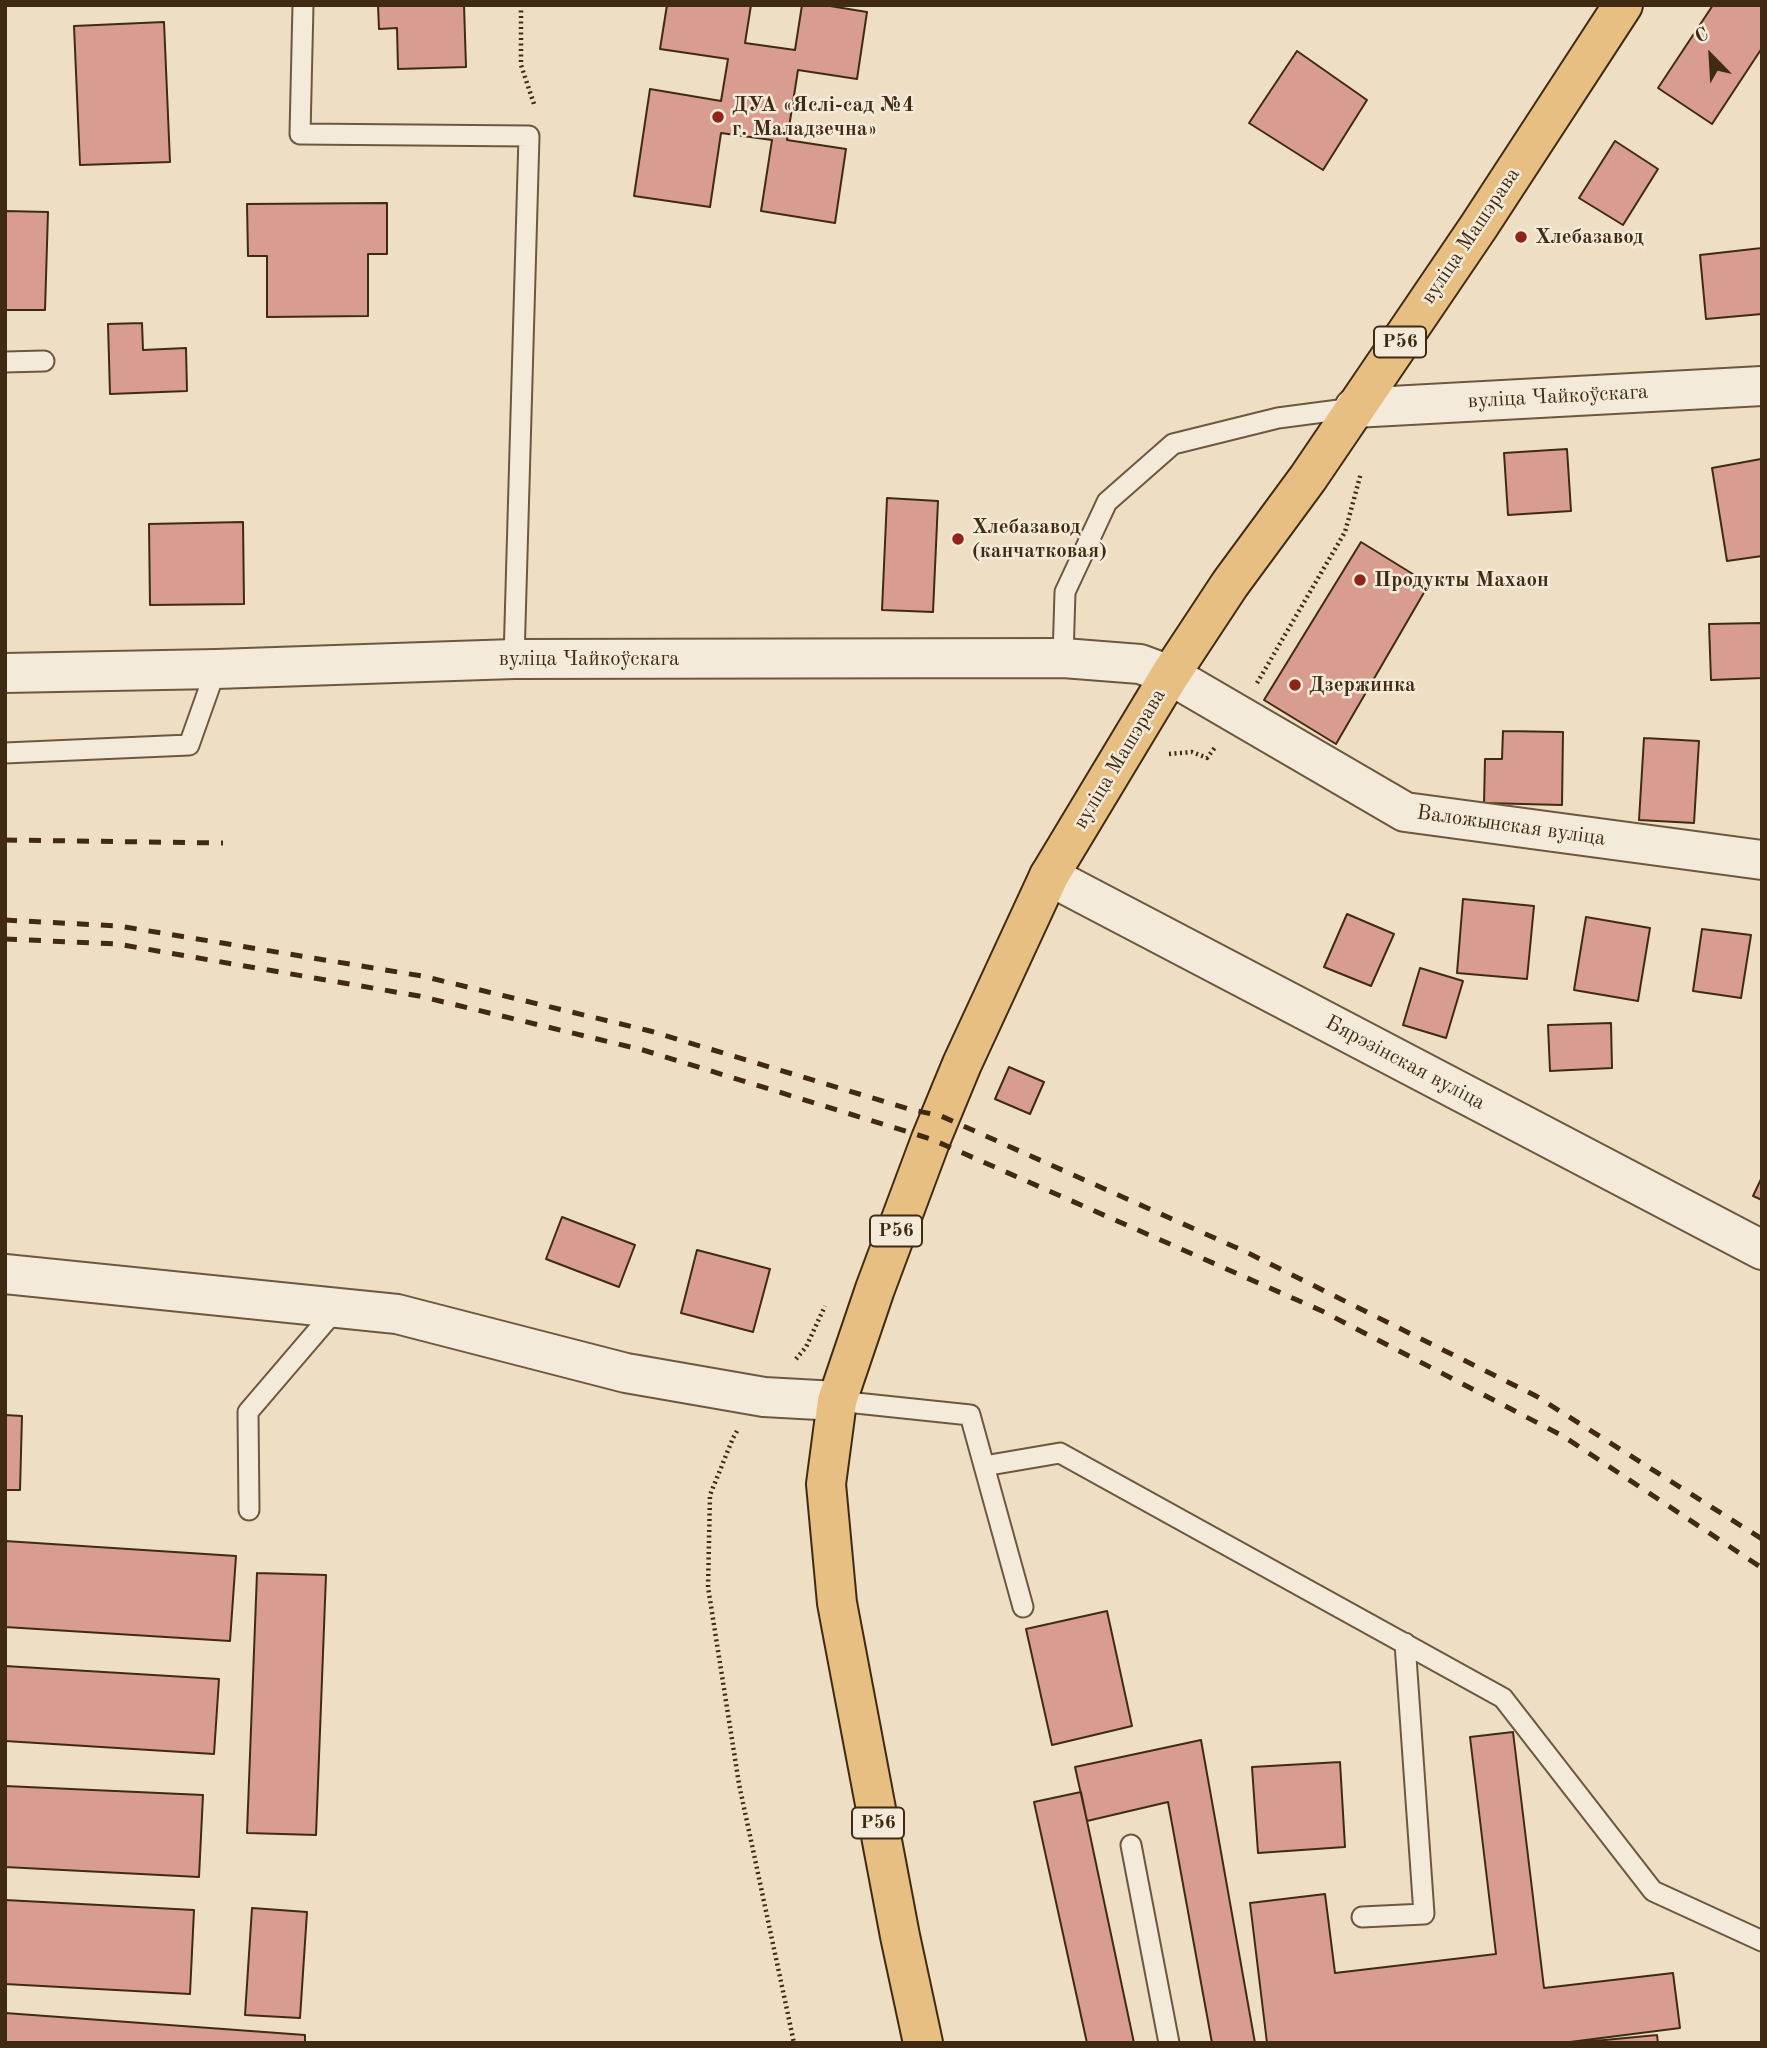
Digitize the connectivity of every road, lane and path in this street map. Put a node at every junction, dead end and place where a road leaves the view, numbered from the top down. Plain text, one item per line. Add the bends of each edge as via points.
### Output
1 (303, 5) edge
2 (521, 5) edge
3 (1623, 5) edge
4 (528, 135) junction
5 (44, 361) dead end
6 (5, 362) edge
7 (1762, 386) edge
8 (1354, 408) junction
9 (1063, 657) junction
10 (514, 659) junction
11 (216, 669) junction
12 (5, 673) edge
13 (1170, 675) junction
14 (5, 752) edge
15 (1762, 860) edge
16 (1049, 876) junction
17 (1762, 1250) edge
18 (5, 1274) edge
19 (337, 1308) junction
20 (837, 1401) junction
21 (984, 1466) junction
22 (249, 1510) dead end
23 (1023, 1607) dead end
24 (1405, 1643) junction
25 (1131, 1845) dead end
26 (1362, 1917) dead end
27 (1762, 1941) edge
28 (923, 2043) edge
29 (1170, 2043) edge

1 - 4 lane via 300,134
2 - 4 path via 521,65 535,107
3 - 8 main road, вуліца Машэрава / Р56
4 - 10 lane
5 - 6 lane
7 - 8 street, вуліца Чайкоўскага
8 - 9 lane via 1278,418 1173,444 1107,502 1065,592
8 - 13 main road, вуліца Машэрава / Р56
9 - 10 street, вуліца Чайкоўскага
9 - 13 street, вуліца Чайкоўскага via 1140,664
10 - 11 street, вуліца Чайкоўскага
11 - 12 street, вуліца Чайкоўскага
11 - 14 lane via 189,746
13 - 15 street, Валожынская вуліца via 1405,812
13 - 16 main road, вуліца Машэрава / Р56
16 - 17 street, Бярэзінская вуліца
16 - 20 main road, вуліца Машэрава / Р56 via 931,1139
18 - 19 street
19 - 20 street via 397,1314 626,1373 764,1397
19 - 22 lane via 248,1412
20 - 21 lane via 970,1415
20 - 28 main road, вуліца Машэрава / Р56 via 826,1484 837,1603
21 - 23 lane
21 - 24 lane via 1060,1453
24 - 26 lane via 1424,1914
24 - 27 lane via 1503,1698 1653,1891
25 - 29 lane

